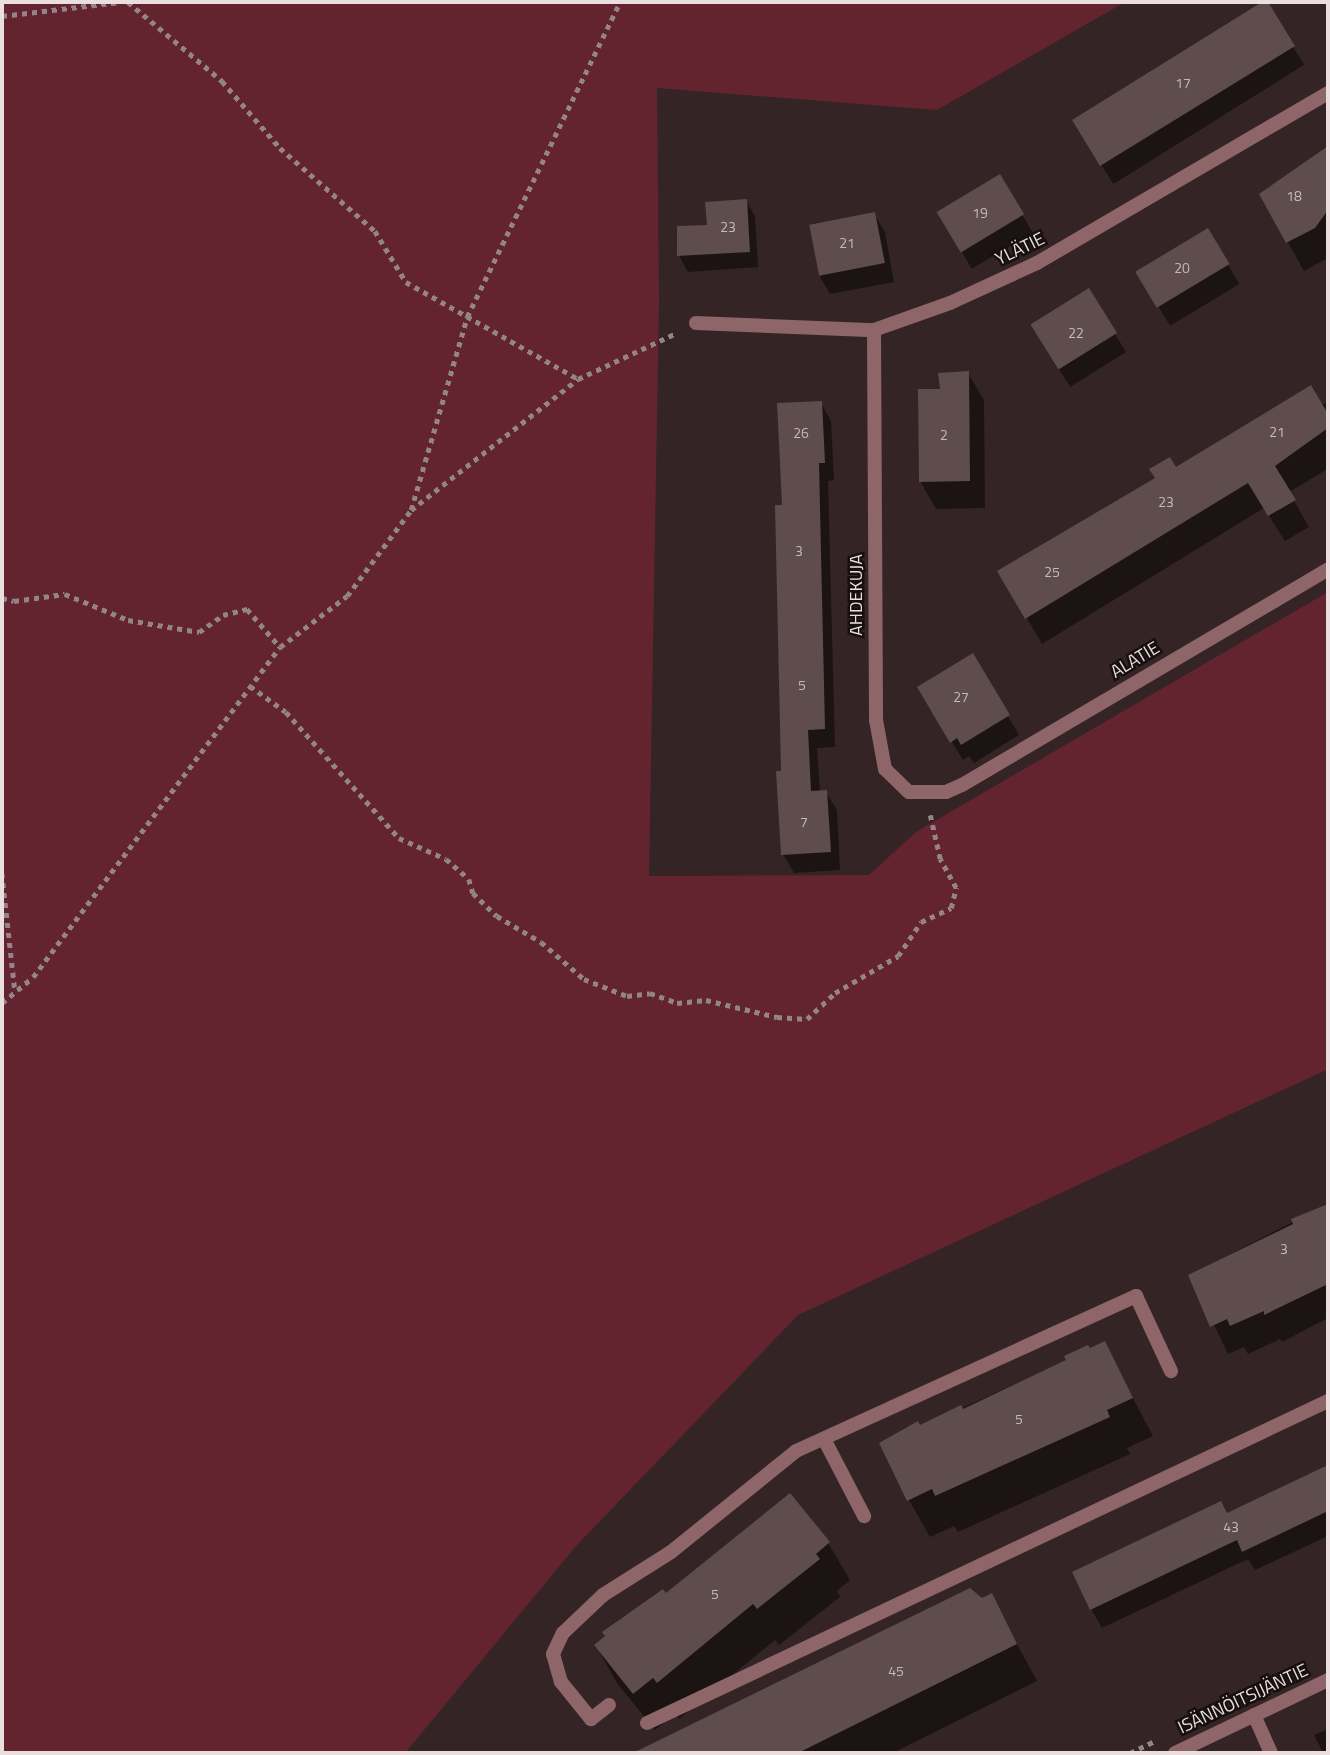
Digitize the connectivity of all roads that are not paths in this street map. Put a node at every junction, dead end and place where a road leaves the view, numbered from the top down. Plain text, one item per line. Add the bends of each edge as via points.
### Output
1 (1328, 93) edge
2 (696, 323) road end
3 (873, 330) junction
4 (1328, 569) edge
5 (962, 785) joint
6 (1171, 1371) dead end
7 (1328, 1401) edge
8 (824, 1439) junction
9 (864, 1516) dead end
10 (1328, 1681) edge
11 (609, 1705) dead end
12 (1254, 1715) junction
13 (647, 1723) dead end
14 (1175, 1753) edge
15 (1271, 1753) edge

1 - 3 street, YLÄTIE via 1037,263 950,303
2 - 3 street, YLÄTIE
3 - 5 street, AHDEKUJA via 876,720 885,769 909,792
4 - 5 street, ALATIE
6 - 8 street via 1136,1296
7 - 13 street
8 - 9 street
8 - 11 street via 796,1451 671,1552 603,1595 564,1633 553,1654 561,1682 591,1718
10 - 12 street, ISÄNNÖITSIJÄNTIE
12 - 14 street, ISÄNNÖITSIJÄNTIE
12 - 15 street

